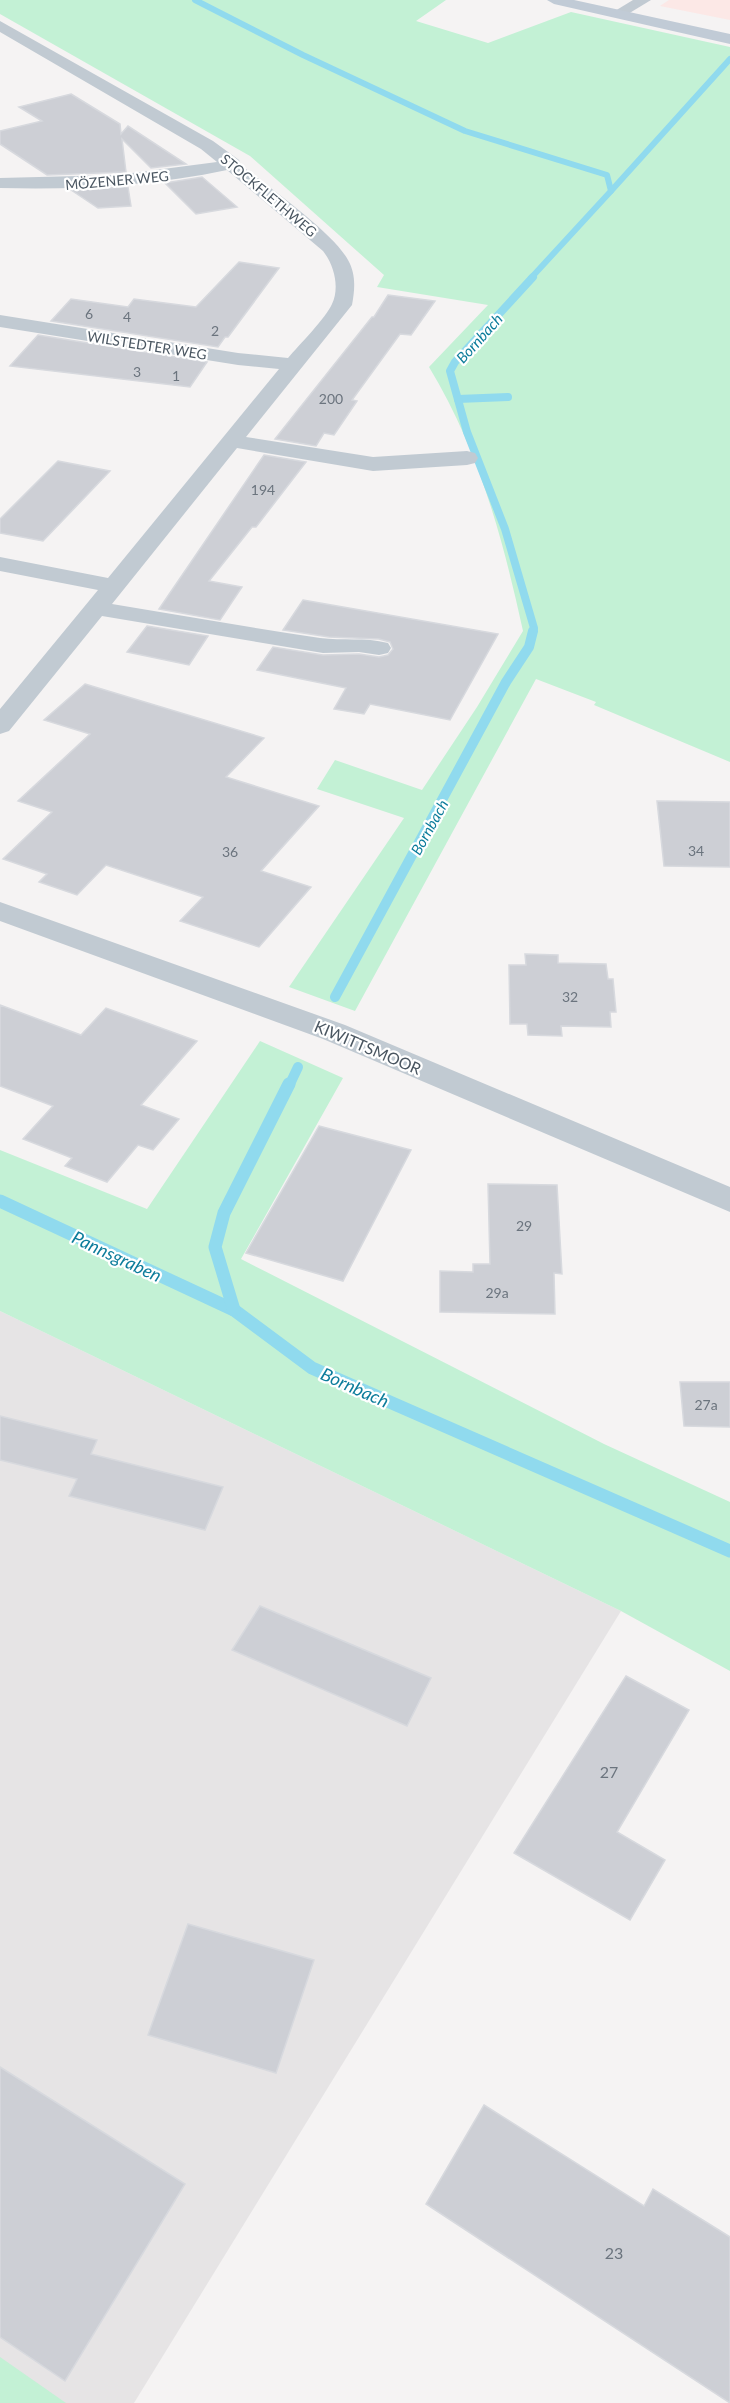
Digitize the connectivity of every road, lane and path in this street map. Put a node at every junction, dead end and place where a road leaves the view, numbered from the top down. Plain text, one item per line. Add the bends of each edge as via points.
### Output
1 (554, 0) edge
2 (644, 0) edge
3 (618, 14) junction
4 (0, 26) edge
5 (730, 39) edge
6 (233, 164) junction
7 (0, 183) edge
8 (0, 321) edge
9 (294, 365) junction
10 (231, 441) junction
11 (467, 458) dead end
12 (0, 564) edge
13 (113, 586) junction
14 (96, 608) junction
15 (379, 648) dead end
16 (0, 726) edge
17 (0, 911) edge
18 (730, 1200) edge

1 - 3 street
2 - 3 street
3 - 5 street
4 - 6 street, STOCKFLETHWEG via 207,145
6 - 7 street, MÖZENER WEG via 132,180 68,185
6 - 9 street, STOCKFLETHWEG via 316,233 339,257 343,269 346,281 342,305
8 - 9 street, WILSTEDTER WEG
9 - 10 street, STOCKFLETHWEG
10 - 11 street via 373,464
10 - 13 street, STOCKFLETHWEG
12 - 13 street
13 - 14 street, STOCKFLETHWEG
14 - 15 street via 323,646
14 - 16 street, STOCKFLETHWEG
17 - 18 street, KIWITTSMOOR via 343,1036

